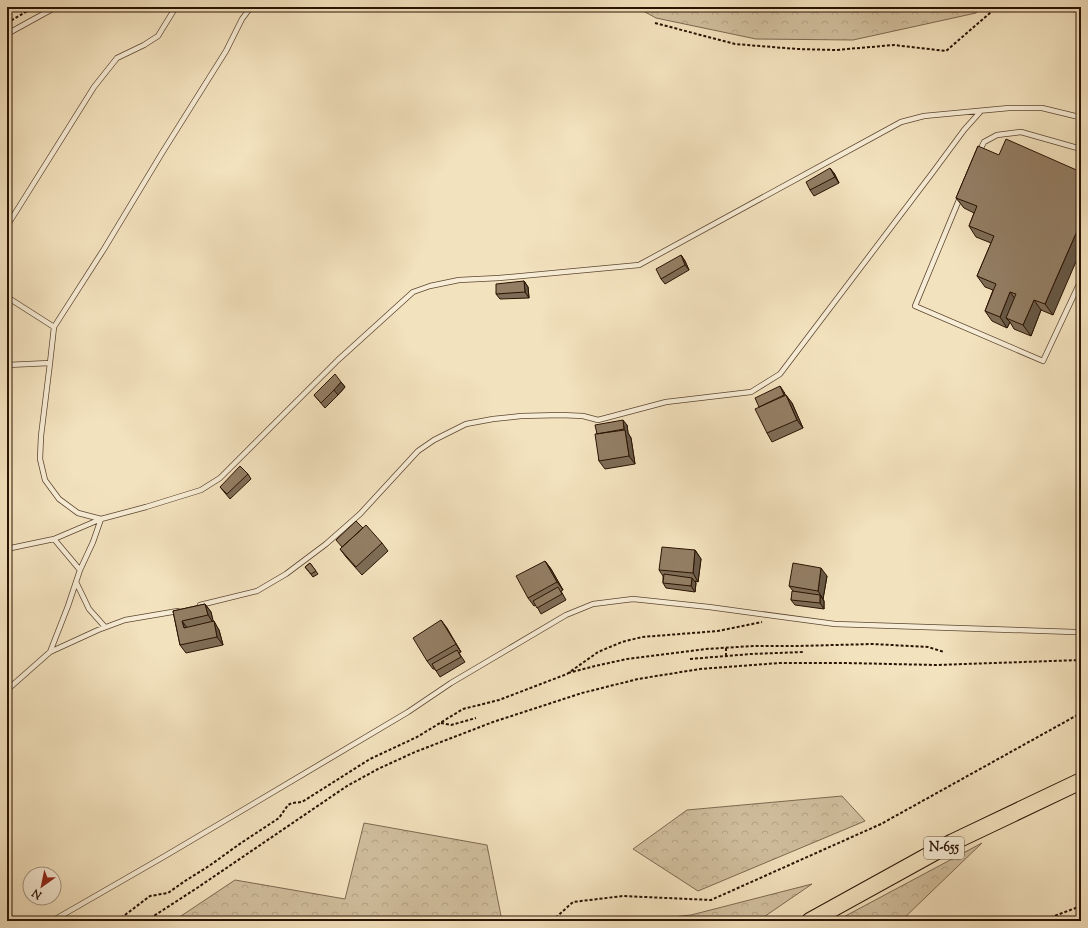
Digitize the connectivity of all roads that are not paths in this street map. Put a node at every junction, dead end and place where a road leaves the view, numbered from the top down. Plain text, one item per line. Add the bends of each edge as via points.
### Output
1 (56, 7) edge
2 (174, 7) edge
3 (250, 7) edge
4 (7, 34) edge
5 (981, 111) junction
6 (1081, 118) edge
7 (1081, 149) edge
8 (978, 156) edge
9 (963, 190) edge
10 (7, 226) edge
11 (1081, 280) edge
12 (7, 296) edge
13 (54, 327) junction
14 (50, 363) junction
15 (7, 365) edge
16 (100, 519) junction
17 (54, 540) junction
18 (7, 550) edge
19 (80, 570) junction
20 (76, 582) junction
21 (198, 606) edge
22 (182, 610) edge
23 (105, 627) junction
24 (1081, 632) edge
25 (50, 652) junction
26 (7, 690) edge
27 (1081, 781) edge
28 (52, 921) edge
29 (810, 921) edge

1 - 4 lane
2 - 10 lane via 158,36 117,58 94,87
3 - 13 lane via 226,51
5 - 6 lane via 1042,108
5 - 16 lane via 924,116 901,122 639,265 459,280 413,292 338,360 220,478 201,490
5 - 21 lane via 780,374 751,392 666,402 598,420 582,416 521,416 466,424 418,451 360,514 286,574 257,591
7 - 8 lane via 1020,132 997,135 984,142
9 - 11 lane via 915,306 1043,362
12 - 13 lane
13 - 14 lane
14 - 15 lane
14 - 16 lane via 41,436 40,460 45,480 58,499 78,513
16 - 17 lane
16 - 19 lane
17 - 18 lane
17 - 19 lane
19 - 20 lane
20 - 23 lane via 89,609
20 - 25 lane
22 - 23 lane via 125,620
23 - 25 lane
24 - 28 lane via 835,624 634,599 593,604 566,615 451,683 408,712
25 - 26 lane
27 - 29 highway, N-655 via 954,842

